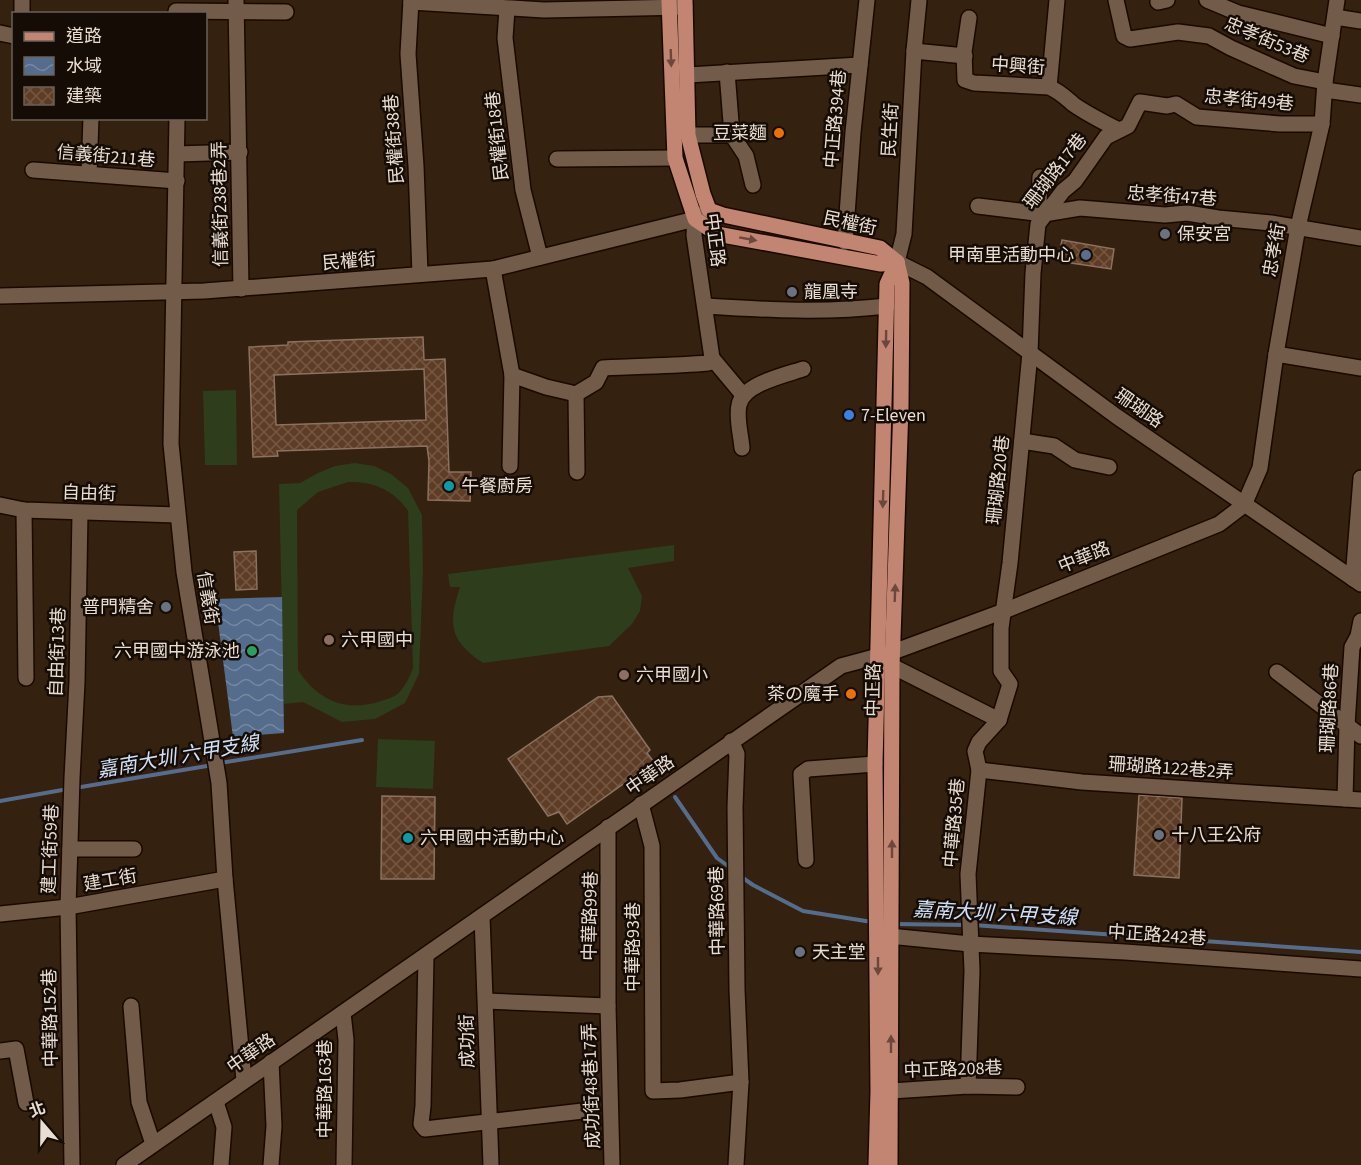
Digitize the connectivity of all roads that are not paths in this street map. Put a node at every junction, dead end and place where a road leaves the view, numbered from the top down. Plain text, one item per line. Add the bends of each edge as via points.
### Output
1 (867, 0) edge
2 (919, 0) edge
3 (1057, 0) edge
4 (1116, 0) edge
5 (1207, 0) edge
6 (1337, 0) edge
7 (411, 1) edge
8 (677, 3) edge
9 (236, 5) edge
10 (501, 6) edge
11 (176, 8) edge
12 (286, 12) dead end
13 (1335, 17) junction
14 (969, 18) dead end
15 (1361, 21) edge
16 (1332, 36) junction
17 (914, 51) junction
18 (965, 56) junction
19 (860, 65) junction
20 (727, 72) junction
21 (688, 75) junction
22 (1325, 86) junction
23 (1049, 87) junction
24 (1361, 95) edge
25 (91, 120) edge
26 (177, 120) edge
27 (1322, 124) junction
28 (1119, 130) junction
29 (688, 135) junction
30 (732, 135) junction
31 (240, 152) junction
32 (177, 154) junction
33 (675, 158) junction
34 (557, 159) dead end
35 (33, 170) dead end
36 (89, 174) junction
37 (1040, 177) dead end
38 (177, 182) junction
39 (753, 185) dead end
40 (978, 206) dead end
41 (709, 210) junction
42 (1045, 212) junction
43 (695, 219) junction
44 (1298, 227) junction
45 (1361, 238) edge
46 (845, 243) junction
47 (540, 257) junction
48 (897, 262) junction
49 (493, 269) junction
50 (420, 274) junction
51 (240, 289) junction
52 (175, 292) junction
53 (0, 296) edge
54 (706, 306) junction
55 (887, 306) junction
56 (1030, 353) junction
57 (1276, 354) junction
58 (712, 358) junction
59 (1361, 368) edge
60 (803, 369) dead end
61 (512, 375) junction
62 (576, 394) junction
63 (743, 395) junction
64 (1022, 441) junction
65 (742, 448) dead end
66 (510, 466) dead end
67 (1109, 467) dead end
68 (578, 472) dead end
69 (1361, 478) edge
70 (1244, 505) junction
71 (0, 506) edge
72 (24, 510) junction
73 (80, 513) junction
74 (177, 515) junction
75 (1357, 581) edge
76 (1004, 611) junction
77 (1361, 621) edge
78 (888, 658) junction
79 (1277, 672) dead end
80 (26, 678) dead end
81 (999, 720) junction
82 (1347, 725) junction
83 (1361, 736) edge
84 (731, 741) junction
85 (876, 764) junction
86 (979, 770) junction
87 (72, 785) joint
88 (1353, 799) edge
89 (641, 804) junction
90 (608, 827) junction
91 (70, 849) junction
92 (134, 849) dead end
93 (806, 860) dead end
94 (225, 879) junction
95 (68, 907) junction
96 (0, 914) edge
97 (482, 916) junction
98 (884, 935) junction
99 (970, 944) junction
100 (426, 956) junction
101 (1361, 969) edge
102 (486, 1000) junction
103 (131, 1006) dead end
104 (608, 1006) junction
105 (343, 1013) junction
106 (0, 1051) edge
107 (271, 1062) junction
108 (244, 1080) junction
109 (741, 1082) junction
110 (968, 1086) junction
111 (1017, 1087) dead end
112 (891, 1090) junction
113 (216, 1102) junction
114 (26, 1103) dead end
115 (583, 1111) dead end
116 (488, 1123) junction
117 (153, 1144) junction
118 (72, 1165) edge
119 (124, 1165) edge
120 (221, 1165) edge
121 (271, 1165) edge
122 (344, 1165) edge
123 (491, 1165) edge
124 (612, 1165) edge
125 (736, 1165) edge
126 (876, 1165) edge
127 (890, 1165) edge

1 - 19 street, 中正路394巷
2 - 17 street, 民生街
3 - 23 street
4 - 22 street, 忠孝街53巷 via 1124,36 1130,39 1178,32 1209,36 1294,76
5 - 16 street via 1238,13
6 - 13 street, 忠孝街
7 - 10 street
7 - 50 street, 民權街38巷 via 408,54
8 - 10 street
8 - 21 main road, 中正路
8 -> 33 main road, 中正路
9 - 11 street
9 - 12 street
9 - 31 street, 信義街238巷2弄
10 - 47 street, 民權街18巷 via 523,190
13 - 15 street
13 - 16 street, 忠孝街
14 - 18 street, 中興街
16 - 22 street, 忠孝街
17 - 18 street
17 - 48 street, 民生街 via 904,234
18 - 23 street, 中興街 via 965,80
19 - 20 street
19 - 46 street, 中正路394巷
20 - 21 street
20 - 30 street
21 - 29 main road, 中正路
22 - 24 street
22 - 27 street, 忠孝街
23 - 28 street, 中興街
25 - 36 street
26 - 32 street, 信義街
27 - 28 street, 忠孝街49巷 via 1197,117 1176,104 1140,102 1128,126
27 - 44 street, 忠孝街
28 - 42 street, 珊瑚路17巷 via 1106,138 1075,181
29 - 30 street
29 - 41 main road, 中正路
30 - 39 street via 746,156
31 - 32 street
31 - 51 street, 信義街238巷2弄
32 - 38 street, 信義街
33 - 34 street
33 - 43 main road, 中正路
35 - 36 street, 信義街211巷
36 - 38 street, 信義街211巷
37 - 42 street via 1039,204
38 - 52 street, 信義街
40 - 42 street, 忠孝街47巷
41 - 43 street, 民權街
41 - 46 main road, 民權街
42 - 44 street, 忠孝街47巷 via 1080,208 1165,215 1187,213
42 - 56 street, 珊瑚路17巷 via 1038,224 1036,241
43 - 47 street, 民權街
43 -> 48 main road, 民權街 via 717,234 881,264
43 - 54 street, 中正路
44 - 45 street, 忠孝街47巷
44 - 57 street, 忠孝街
46 - 48 main road, 民權街 via 880,248
47 - 49 street, 民權街
48 - 55 main road, 中正路 via 887,284
48 - 56 street, 珊瑚路 via 927,277
78 -> 48 main road, 中正路 via 901,407 902,283
49 - 50 street, 民權街
49 - 61 street
50 - 51 street, 民權街
51 - 52 street, 民權街
52 - 53 street, 民權街
52 - 74 street, 信義街 via 171,444
54 - 55 street via 786,311 847,311
54 - 58 street, 中正路
55 -> 78 main road, 中正路
56 - 64 street, 珊瑚路20巷
56 - 70 street, 珊瑚路
57 - 59 street
57 - 70 street, 忠孝街 via 1260,468
58 - 62 street via 708,363 603,368 596,382
58 - 63 street
60 - 63 street
61 - 62 street
61 - 66 street
62 - 68 street
63 - 65 street via 738,406
64 - 67 street via 1054,446 1076,460
64 - 76 street, 珊瑚路20巷
69 - 75 street
70 - 75 street, 珊瑚路
70 - 76 street, 中華路 via 1219,524
71 - 72 street, 自由街
72 - 73 street, 自由街
72 - 80 street
73 - 74 street, 自由街
73 - 87 street, 自由街13巷
74 - 94 street, 信義街 via 219,783
76 - 78 street, 中華路
76 - 81 street, 中華路35巷 via 1001,671 1010,684
77 - 82 street, 珊瑚路86巷 via 1352,647
78 - 81 street
78 - 84 street, 中華路 via 864,658 841,666
78 - 85 main road, 中正路
98 -> 78 main road, 中正路
79 - 82 street
81 - 86 street, 中華路35巷 via 975,751
82 - 83 street
82 - 88 street, 珊瑚路86巷
84 - 89 street, 中華路
84 - 109 street, 中華路69巷 via 737,754
85 - 93 street via 808,769 801,774
85 - 98 main road, 中正路
86 - 88 street, 珊瑚路122巷2弄 via 1082,782
86 - 99 street, 中華路35巷 via 968,874
87 - 91 street, 建工街59巷
89 - 90 street, 中華路
89 - 109 street, 中華路93巷 via 652,846 653,1091
90 - 97 street, 中華路
90 - 104 street, 中華路99巷
91 - 92 street
91 - 95 street, 建工街59巷
94 - 95 street, 建工街
94 - 108 street, 信義街
95 - 96 street, 建工街
95 - 118 street, 中華路152巷
97 - 100 street, 中華路
97 - 102 street, 成功街
98 - 99 street, 中正路242巷
112 -> 98 main road, 中正路
98 -> 126 main road, 中正路
99 - 101 street, 中正路242巷
99 - 110 street, 中華路35巷
100 - 105 street, 中華路
100 - 116 street via 421,1124 425,1128
102 - 104 street
102 - 116 street, 成功街
103 - 117 street via 139,1102
104 - 124 street, 成功街48巷17弄
105 - 107 street, 中華路
105 - 122 street, 中華路163巷
106 - 114 street via 16,1049
107 - 108 street, 中華路
107 - 121 street
108 - 113 street, 中華路
109 - 125 street, 中華路69巷
110 - 111 street, 中正路208巷
110 - 112 street, 中正路208巷
112 - 127 main road, 中正路
113 - 117 street, 中華路
113 - 120 street via 224,1127
115 - 116 street
116 - 123 street, 成功街
117 - 119 street, 中華路

